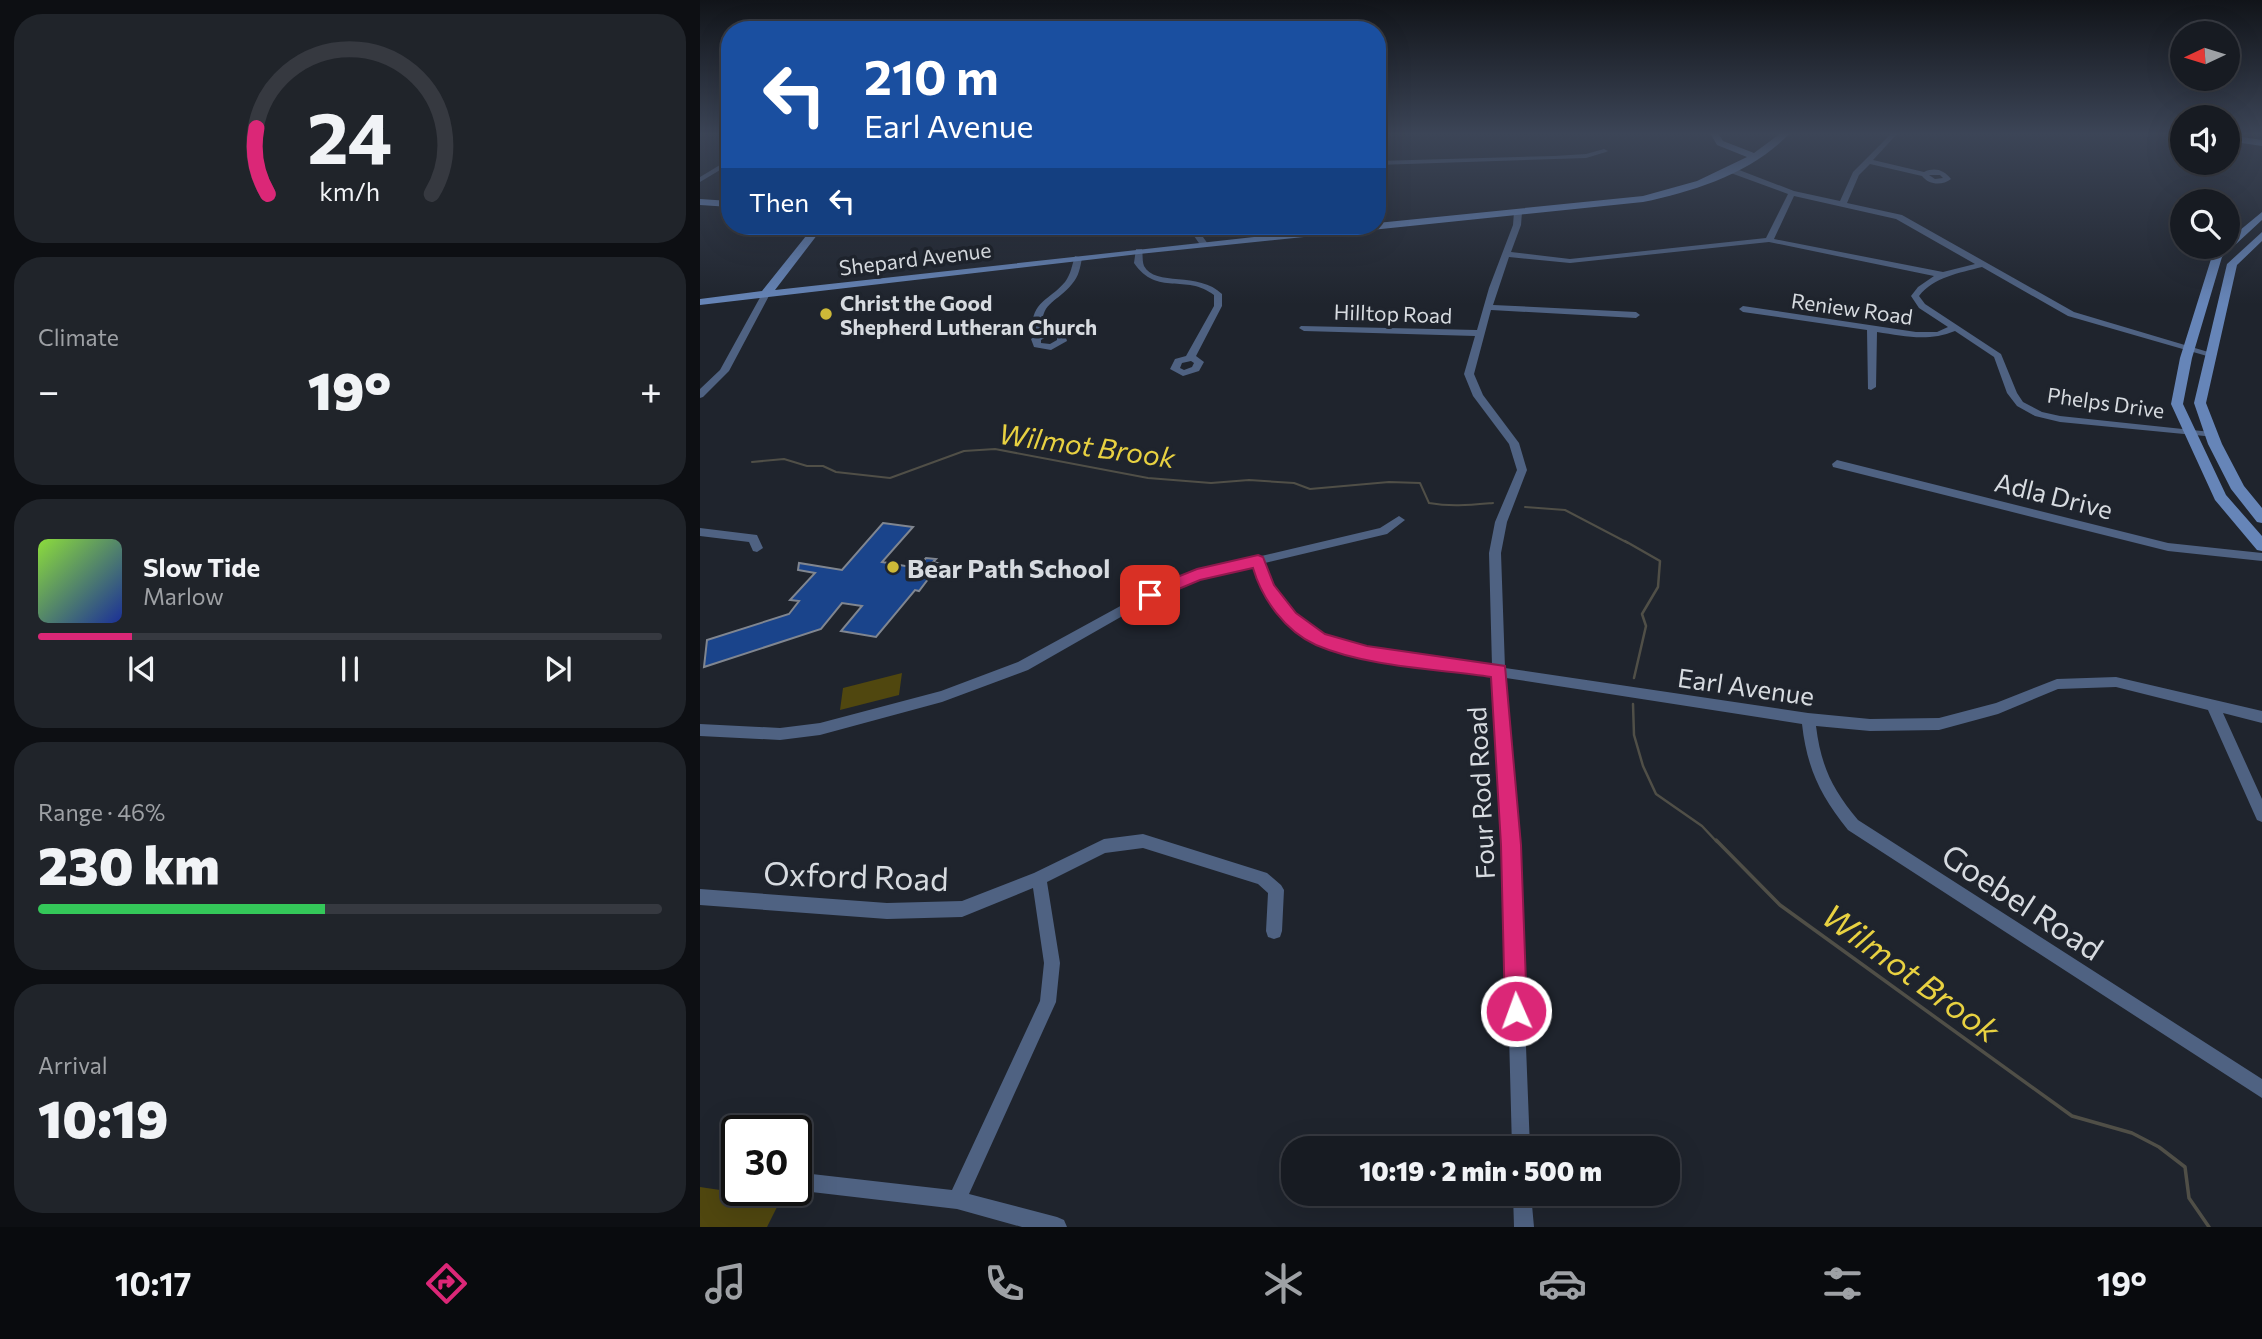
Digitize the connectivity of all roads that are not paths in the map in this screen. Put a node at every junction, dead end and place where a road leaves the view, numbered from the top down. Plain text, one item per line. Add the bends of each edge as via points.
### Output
1 (1675, 190) edge
2 (1785, 190) edge
3 (1849, 190) edge
4 (1792, 193) junction
5 (700, 202) edge
6 (721, 203) edge
7 (1843, 203) junction
8 (1518, 212) junction
9 (2262, 215) edge
10 (1386, 225) edge
11 (2244, 230) junction
12 (2240, 234) edge
13 (812, 235) edge
14 (1198, 235) edge
15 (1292, 235) edge
16 (2261, 235) edge
17 (1769, 240) junction
18 (1204, 244) junction
19 (1139, 251) junction
20 (1506, 254) junction
21 (2240, 254) edge
22 (1078, 258) junction
23 (2218, 259) edge
24 (2236, 259) edge
25 (1983, 264) junction
26 (1943, 275) junction
27 (766, 294) junction
28 (700, 302) edge
29 (1489, 307) junction
30 (1743, 309) dead end
31 (1636, 315) dead end
32 (1304, 328) dead end
33 (1955, 328) junction
34 (1872, 330) junction
35 (1481, 333) junction
36 (1042, 334) dead end
37 (2189, 348) junction
38 (2210, 354) junction
39 (1190, 358) dead end
40 (1871, 387) dead end
41 (700, 395) edge
42 (2190, 433) junction
43 (2211, 435) junction
44 (1837, 464) dead end
45 (2262, 518) edge
46 (1399, 520) dead end
47 (700, 532) edge
48 (2262, 546) edge
49 (757, 548) dead end
50 (2262, 556) edge
51 (1258, 561) junction
52 (1499, 671) junction
53 (2213, 706) junction
54 (2262, 717) edge
55 (1808, 719) junction
56 (700, 730) edge
57 (2262, 815) edge
58 (1039, 878) junction
59 (700, 897) edge
60 (1274, 931) dead end
61 (2262, 1089) edge
62 (1521, 1136) edge
63 (812, 1183) edge
64 (957, 1200) junction
65 (1523, 1206) edge
66 (1057, 1227) edge
67 (1524, 1227) edge

1 - 8 main road, Shepard Avenue via 1657,197
2 - 4 street
3 - 7 street
4 - 7 street
4 - 17 street
5 - 6 main road
7 - 25 street via 1899,217
8 - 10 main road, Shepard Avenue
8 - 20 street, Four Rod Road
9 - 11 main road
11 - 12 main road
11 - 16 main road
13 - 27 main road
14 - 18 street
15 - 18 main road, Shepard Avenue
16 - 21 main road
17 - 20 street via 1570,261
17 - 26 street
18 - 19 main road, Shepard Avenue
19 - 22 main road, Shepard Avenue
19 - 39 street via 1138,263 1146,275 1206,284 1218,294 1217,306
20 - 29 street, Four Rod Road
22 - 27 main road, Shepard Avenue
22 - 36 street via 1074,275 1038,310 1035,318
23 - 37 main road
24 - 38 main road
25 - 26 street, Phelps Drive
25 - 37 street via 2071,314
26 - 33 street, Phelps Drive via 1915,296
27 - 28 main road, Shepard Avenue
27 - 41 street via 724,371
29 - 31 street
29 - 35 street, Four Rod Road
30 - 34 street, Reniew Road
32 - 35 street, Hilltop Road
33 - 34 street, Reniew Road via 1938,335
33 - 42 street, Phelps Drive via 1998,356 2012,393 2020,404 2039,414
34 - 40 street
35 - 52 street, Four Rod Road via 1469,380 1514,443 1522,470 1497,537
37 - 38 street
37 - 42 main road via 2177,404
38 - 43 main road via 2200,403
42 - 43 street, Phelps Drive
42 - 48 main road via 2220,497
43 - 45 main road via 2238,489
44 - 50 street, Adla Drive via 2168,548
46 - 51 street via 1383,531
47 - 49 street via 753,538
51 - 52 street, Earl Avenue via 1266,587 1290,618 1320,639 1367,652
51 - 56 street via 1197,575 1150,595 1023,666 942,696 780,734
52 - 55 street, Earl Avenue
52 - 62 street, Four Rod Road via 1511,845
53 - 54 street, Earl Avenue
53 - 55 street, Earl Avenue via 2116,682 2057,684 1998,708 1939,724 1870,725
53 - 57 street
55 - 61 street, Goebel Road via 1813,760 1822,782 1853,825
58 - 59 street, Oxford Road via 962,909 887,911
58 - 60 street via 1104,846 1143,841 1262,878 1276,890
58 - 64 street via 1052,963 1048,1002
63 - 64 street
64 - 66 street
65 - 67 street

